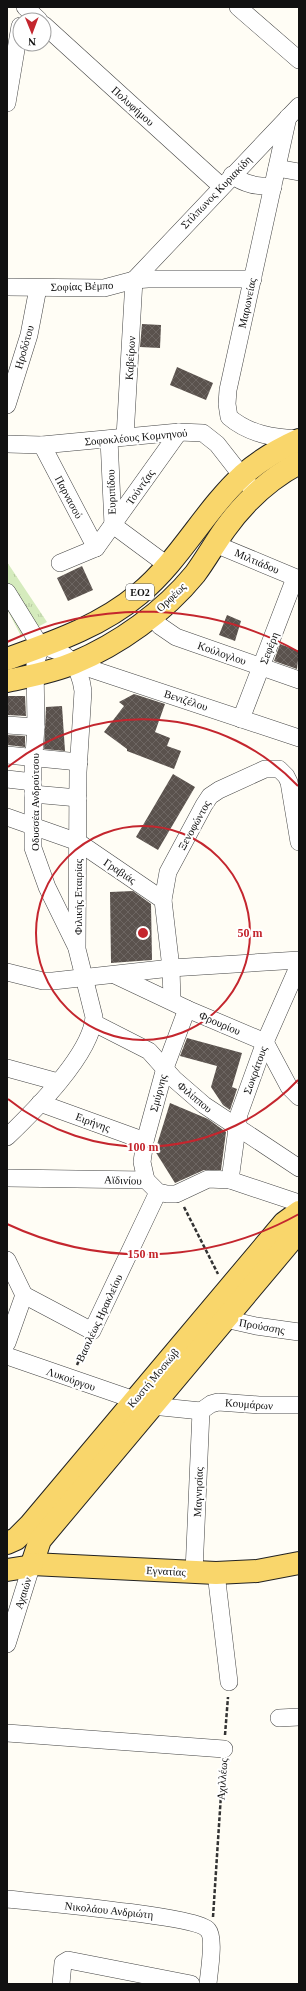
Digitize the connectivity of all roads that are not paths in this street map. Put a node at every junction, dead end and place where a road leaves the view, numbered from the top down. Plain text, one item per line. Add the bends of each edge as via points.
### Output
1 (238, 7) edge
2 (52, 32) edge
3 (16, 52) edge
4 (299, 60) edge
5 (7, 103) edge
6 (294, 111) edge
7 (277, 168) junction
8 (299, 172) edge
9 (227, 181) junction
10 (273, 187) junction
11 (252, 279) junction
12 (134, 280) junction
13 (7, 287) edge
14 (38, 288) junction
15 (7, 404) edge
16 (229, 417) junction
17 (179, 432) junction
18 (117, 438) junction
19 (211, 438) junction
20 (299, 440) edge
21 (7, 444) edge
22 (42, 445) junction
23 (299, 463) edge
24 (242, 476) junction
25 (248, 500) junction
26 (113, 526) junction
27 (215, 544) junction
28 (96, 548) junction
29 (60, 564) dead end
30 (167, 565) junction
31 (297, 579) edge
32 (7, 592) edge
33 (151, 616) junction
34 (41, 647) junction
35 (7, 659) edge
36 (73, 663) junction
37 (262, 667) junction
38 (35, 675) junction
39 (299, 680) edge
40 (7, 681) edge
41 (242, 719) junction
42 (7, 725) edge
43 (36, 727) junction
44 (299, 738) edge
45 (7, 755) edge
46 (34, 759) junction
47 (79, 762) junction
48 (7, 779) edge
49 (294, 782) edge
50 (33, 788) junction
51 (78, 798) junction
52 (7, 817) edge
53 (33, 825) junction
54 (78, 842) junction
55 (299, 842) edge
56 (163, 900) junction
57 (77, 950) junction
58 (299, 960) edge
59 (299, 965) edge
60 (171, 968) junction
61 (7, 972) edge
62 (115, 974) junction
63 (84, 977) junction
64 (172, 1001) junction
65 (187, 1009) junction
66 (94, 1023) junction
67 (265, 1042) junction
68 (7, 1068) edge
69 (165, 1068) junction
70 (58, 1082) junction
71 (299, 1097) edge
72 (40, 1103) junction
73 (236, 1127) junction
74 (7, 1137) edge
75 (145, 1141) junction
76 (299, 1168) edge
77 (7, 1178) edge
78 (146, 1180) junction
79 (230, 1180) junction
80 (158, 1192) junction
81 (299, 1203) edge
82 (299, 1212) edge
83 (299, 1231) edge
84 (7, 1260) edge
85 (24, 1295) junction
86 (225, 1319) junction
87 (299, 1332) edge
88 (7, 1343) edge
89 (7, 1356) edge
90 (143, 1403) junction
91 (299, 1405) edge
92 (201, 1411) junction
93 (7, 1543) edge
94 (7, 1549) edge
95 (299, 1563) edge
96 (32, 1564) junction
97 (7, 1570) edge
98 (194, 1572) junction
99 (216, 1573) junction
100 (7, 1644) edge
101 (229, 1682) road end
102 (299, 1717) edge
103 (278, 1718) dead end
104 (7, 1733) edge
105 (224, 1749) road end
106 (7, 1899) edge
107 (62, 1984) edge
108 (191, 1984) edge
109 (208, 1984) edge

1 - 4 street
2 - 9 street, Πολυφήμου
3 - 5 street
6 - 7 street, Μαρωνείας
6 - 9 street, Στίλπωνος Κυριακίδη
7 - 8 street
7 - 10 street, Μαρωνείας
9 - 10 street, Πολυφήμου
9 - 12 street, Στίλπωνος Κυριακίδη
10 - 11 street, Μαρωνείας
11 - 12 street, Σοφίας Βέμπο
11 - 16 street, Μαρωνείας via 228,390
12 - 14 street, Σοφίας Βέμπο via 104,288
12 - 18 street, Καβείρων
13 - 14 street, Σοφίας Βέμπο
14 - 15 street, Ηροδότου via 29,335
16 - 19 street
16 - 20 street via 246,429 258,433
17 - 18 street, Σοφοκλέους Κομνηνού
17 - 19 street, Σοφοκλέους Κομνηνού via 203,433
17 - 26 street, Τούντζας
18 - 22 street, Σοφοκλέους Κομνηνού
18 - 26 street, Ευριπίδου
19 - 24 street
20 - 24 main road, ΕΟ2 via 269,455
21 - 22 street, Σοφοκλέους Κομνηνού
22 - 28 street, Παρνασού
23 - 25 main road, Ορφέως / ΕΟ2
24 - 25 street via 251,491
24 - 30 main road, ΕΟ2
25 - 27 main road, Ορφέως / ΕΟ2
26 - 28 street, Τούντζας
26 - 30 street, Ευριπίδου
27 - 31 street, Μιλτιάδου
27 - 33 main road, Ορφέως / ΕΟ2 via 182,588
28 - 29 street, Τούντζας
30 - 34 main road, ΕΟ2 via 140,593 122,607 76,633
31 - 37 street, Σεφέρη
32 - 34 street
33 - 36 main road, Ορφέως / ΕΟ2 via 113,642
33 - 37 street, Κούλογλου via 176,637
34 - 35 main road, ΕΟ2
34 - 36 street, Φιλικής Εταιρίας via 59,651
34 - 38 street, Οδυσσέα Ανδρούτσου via 37,655
36 - 38 main road, Ορφέως / ΕΟ2
36 - 41 street, Βενιζέλου
36 - 47 street, Φιλικής Εταιρίας via 79,672 83,691
37 - 39 street, Κούλογλου
37 - 41 street, Σεφέρη
38 - 40 main road, Ορφέως / ΕΟ2
38 - 43 street, Οδυσσέα Ανδρούτσου
41 - 44 street, Βενιζέλου
42 - 43 street
43 - 46 street, Οδυσσέα Ανδρούτσου
45 - 46 street
46 - 47 street
46 - 50 street, Οδυσσέα Ανδρούτσου
47 - 51 street, Φιλικής Εταιρίας
48 - 50 street
49 - 55 street
49 - 56 street, Ξενοφώντος via 283,772 274,768 265,769 219,790 207,800 168,872
50 - 51 street
50 - 53 street, Οδυσσέα Ανδρούτσου
51 - 54 street, Φιλικής Εταιρίας
52 - 53 street, Γραβιάς
53 - 54 street, Γραβιάς
53 - 57 street, Οδυσσέα Ανδρούτσου via 33,848 38,865
54 - 56 street, Γραβιάς
54 - 57 street, Φιλικής Εταιρίας
56 - 60 street
57 - 63 street, Φιλικής Εταιρίας
58 - 60 street
59 - 67 street, Σωκράτους
60 - 62 street
60 - 64 street
61 - 63 street via 43,981
62 - 63 street
62 - 64 street, Φρουρίου
63 - 66 street, Φιλικής Εταιρίας via 94,1013
64 - 65 street, Φρουρίου
65 - 67 street, Φρουρίου
65 - 69 street, Σμύρνης
66 - 69 street, Φιλίππου via 150,1051
66 - 70 street via 85,1045
67 - 71 street via 289,1087
67 - 73 street, Σωκράτους
68 - 70 street
69 - 73 street, Φιλίππου via 181,1086
69 - 75 street, Σμύρνης
70 - 72 street
72 - 74 street
72 - 75 street, Ειρήνης
73 - 76 street, Φιλίππου
73 - 79 street, Σωκράτους
75 - 78 street, Σμύρνης via 142,1162
77 - 78 street, Αϊδινίου
78 - 80 street, Αϊδινίου
79 - 80 street via 205,1180 176,1194
79 - 81 street
80 - 85 street, Βασιλέως Ηρακλείου via 92,1330
82 - 90 main road, Κωστή Μοσκώβ via 284,1223 227,1290
83 - 86 main road, Κωστή Μοσκώβ
84 - 85 street
85 - 88 street
86 - 87 street, Προύσσης
86 - 90 main road, Κωστή Μοσκώβ
89 - 90 street, Λυκούργου
90 - 92 street, Λυκούργου
90 - 93 main road, Κωστή Μοσκώβ via 30,1525 16,1539
90 - 96 main road, Κωστή Μοσκώβ via 40,1540
91 - 92 street, Κουμάρων via 218,1402
92 - 98 street, Μαγνησίας
94 - 96 main road via 26,1556
95 - 99 main road, Εγνατίας via 255,1571
96 - 97 main road, Εγνατίας via 26,1568
96 - 98 main road, Εγνατίας
96 - 100 street, Αχαιών
98 - 99 main road, Εγνατίας
99 - 101 street
102 - 103 street
104 - 105 street
106 - 109 street, Νικολάου Ανδριώτη via 161,1916 201,1925 208,1930 212,1940
107 - 108 street via 63,1963 67,1960

